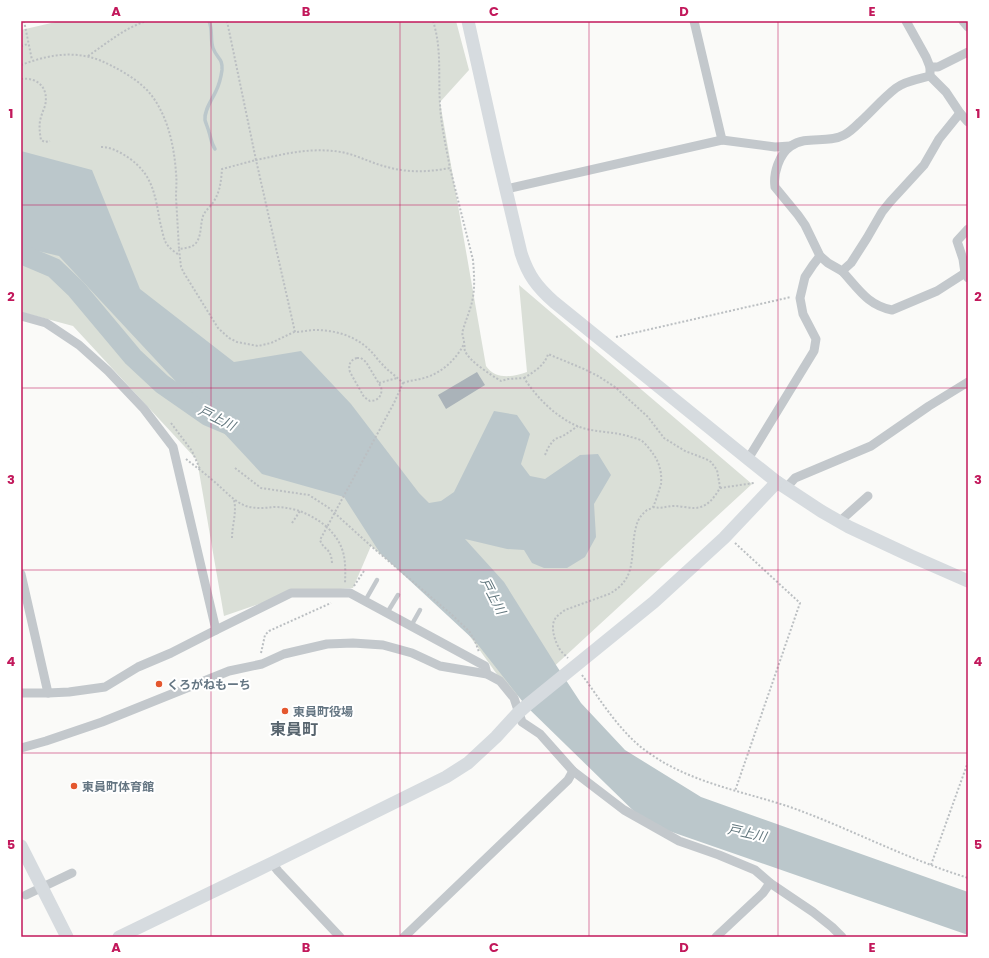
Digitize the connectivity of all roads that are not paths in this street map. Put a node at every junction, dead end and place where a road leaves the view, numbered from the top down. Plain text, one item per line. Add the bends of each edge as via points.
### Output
1 (468, 21) edge
2 (694, 21) edge
3 (906, 21) edge
4 (963, 21) edge
5 (968, 27) edge
6 (968, 52) edge
7 (930, 72) junction
8 (960, 113) junction
9 (968, 122) edge
10 (722, 140) junction
11 (790, 146) junction
12 (506, 189) junction
13 (968, 229) edge
14 (820, 256) junction
15 (842, 271) junction
16 (966, 275) edge
17 (21, 316) edge
18 (968, 382) edge
19 (748, 459) junction
20 (782, 485) junction
21 (868, 496) dead end
22 (840, 522) junction
23 (21, 574) edge
24 (376, 580) dead end
25 (968, 581) edge
26 (398, 595) dead end
27 (365, 601) junction
28 (420, 610) dead end
29 (387, 613) junction
30 (411, 626) junction
31 (216, 630) junction
32 (486, 670) junction
33 (21, 693) edge
34 (48, 693) junction
35 (522, 710) junction
36 (21, 748) edge
37 (573, 771) junction
38 (21, 846) edge
39 (272, 863) junction
40 (72, 873) dead end
41 (770, 883) junction
42 (26, 895) dead end
43 (67, 937) edge
44 (119, 937) edge
45 (340, 937) edge
46 (404, 937) edge
47 (716, 937) edge
48 (842, 937) edge

1 - 12 street
2 - 10 street
3 - 7 street via 926,56
4 - 5 street
6 - 7 street
7 - 8 street
7 - 11 street via 896,88 846,134 832,139 805,140
8 - 9 street
8 - 15 street via 939,139 924,165 882,212 851,263
10 - 11 street via 775,147
10 - 12 street
11 - 14 street via 776,171 775,187 805,225
12 - 19 street via 521,253 539,288
13 - 16 street via 957,241
14 - 15 street
14 - 19 street via 805,277 800,298 803,314 816,340 814,351
15 - 16 street via 870,301 892,310
17 - 31 street via 46,323 79,345 144,409 173,447
18 - 20 street via 871,446
19 - 20 street
20 - 22 street
20 - 35 street via 654,602
21 - 22 street
22 - 25 street
23 - 34 street
24 - 27 lane
26 - 29 lane
27 - 29 street
27 - 31 street via 350,593 291,593
28 - 30 lane
29 - 30 street
30 - 32 street
31 - 34 street via 138,667 105,686
32 - 35 street via 500,681
32 - 36 street via 440,666 412,653 383,645 327,644 284,654 262,664 229,671 102,722
33 - 34 street
35 - 37 street via 522,722 540,734
35 - 39 street via 468,763 446,777
37 - 41 street via 624,810 660,831 679,841 755,870
37 - 46 street via 568,780
38 - 43 street
39 - 44 street
39 - 45 street
40 - 42 street
41 - 47 street via 763,893
41 - 48 street via 813,912

